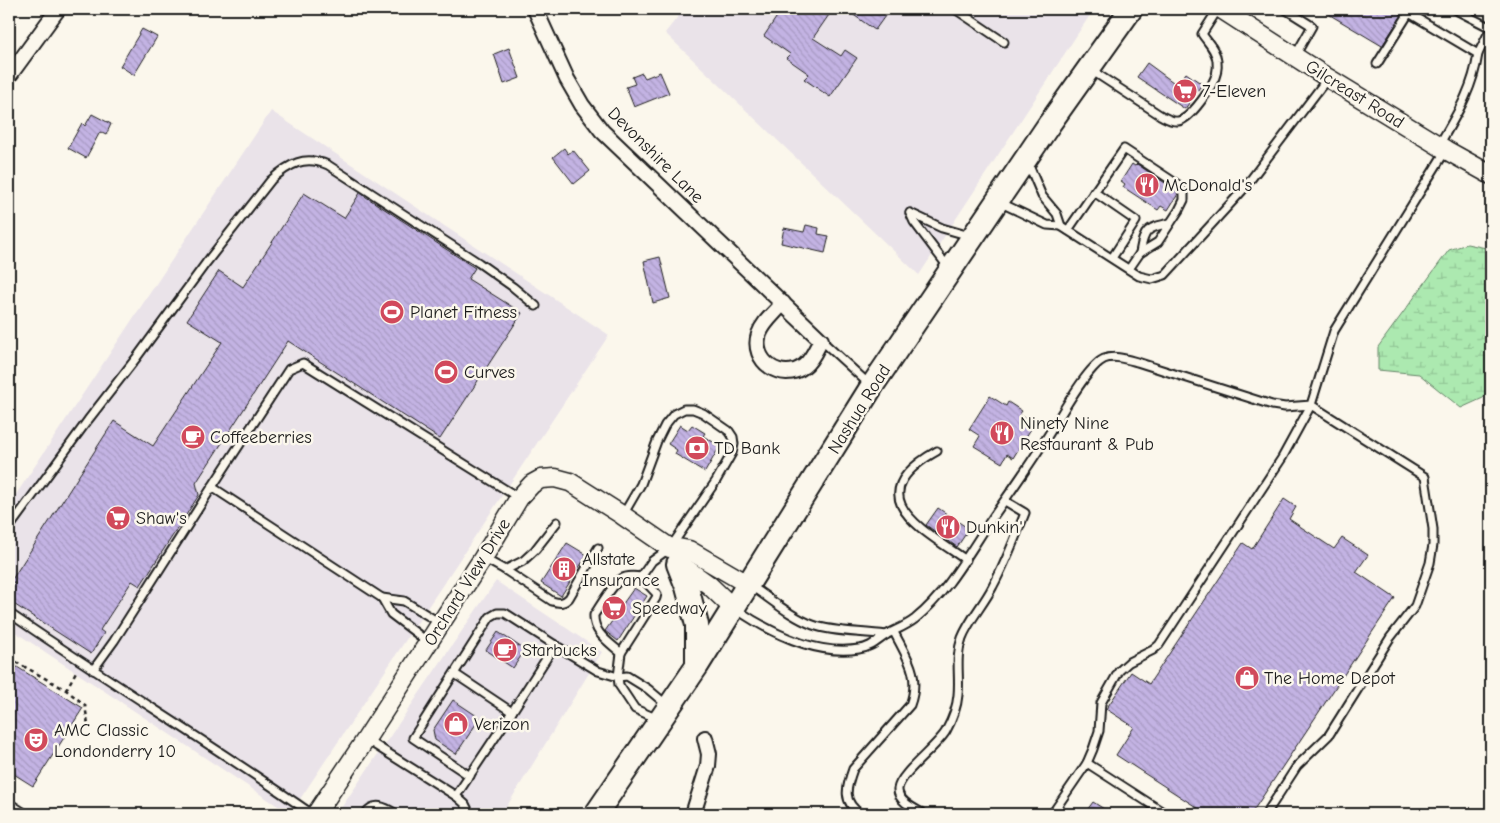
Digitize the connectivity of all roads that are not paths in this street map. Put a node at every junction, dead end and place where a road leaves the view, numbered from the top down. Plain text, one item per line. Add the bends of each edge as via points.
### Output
1 (58, 9) edge
2 (535, 9) edge
3 (955, 9) edge
4 (1131, 9) edge
5 (1285, 9) edge
6 (1454, 9) edge
7 (1227, 10) edge
8 (1406, 11) edge
9 (1491, 28) edge
10 (1004, 42) dead end
11 (1478, 54) junction
12 (1294, 56) junction
13 (1377, 64) dead end
14 (1089, 69) junction
15 (9, 76) edge
16 (1328, 78) junction
17 (1443, 147) junction
18 (1026, 160) junction
19 (1491, 175) edge
20 (1094, 192) junction
21 (998, 202) junction
22 (1170, 223) junction
23 (1065, 228) junction
24 (974, 237) junction
25 (1140, 253) junction
26 (1112, 258) junction
27 (1128, 269) junction
28 (951, 271) junction
29 (783, 303) junction
30 (536, 306) dead end
31 (821, 340) junction
32 (872, 386) junction
33 (1310, 405) junction
34 (937, 451) dead end
35 (212, 487) junction
36 (519, 498) junction
37 (1005, 501) junction
38 (622, 515) junction
39 (557, 522) dead end
40 (9, 528) edge
41 (598, 548) dead end
42 (674, 556) junction
43 (483, 558) junction
44 (966, 560) junction
45 (505, 570) junction
46 (641, 577) junction
47 (749, 585) junction
48 (382, 598) junction
49 (733, 608) junction
50 (9, 613) edge
51 (440, 624) junction
52 (894, 632) junction
53 (886, 636) junction
54 (428, 642) junction
55 (555, 645) junction
56 (621, 653) junction
57 (697, 666) junction
58 (93, 670) junction
59 (455, 674) junction
60 (618, 677) junction
61 (512, 712) junction
62 (665, 714) junction
63 (704, 738) dead end
64 (366, 739) junction
65 (1087, 763) junction
66 (470, 776) junction
67 (456, 796) junction
68 (9, 803) edge
69 (26, 814) edge
70 (312, 814) edge
71 (316, 814) edge
72 (365, 814) edge
73 (396, 814) edge
74 (470, 814) edge
75 (596, 814) edge
76 (693, 814) edge
77 (861, 814) edge
78 (924, 814) edge
79 (1052, 814) edge
80 (1166, 814) edge
81 (1266, 814) edge

1 - 15 street
2 - 29 street, Devonshire Lane via 567,79 602,131
3 - 10 lane
4 - 14 main road, Nashua Road
5 - 12 lane via 1312,26
6 - 9 lane
7 - 12 street, Gilcreast Road
7 - 14 lane via 1202,34 1213,49 1217,72 1212,85 1183,120 1177,122 1160,116
8 - 11 lane
8 - 13 lane
9 - 11 lane
11 - 17 lane via 1472,84
12 - 16 street, Gilcreast Road
14 - 18 main road, Nashua Road
16 - 17 street, Gilcreast Road
16 - 27 lane via 1242,191 1165,275 1152,279
17 - 19 street, Gilcreast Road
17 - 33 lane via 1421,193 1334,331
18 - 21 main road, Nashua Road
18 - 23 lane via 1042,196
20 - 22 lane via 1124,149 1182,188 1184,200
20 - 23 lane
20 - 26 lane via 1136,221
21 - 23 lane via 1046,224
21 - 24 main road, Nashua Road
22 - 25 lane via 1158,242
22 - 25 lane via 1154,226 1144,234
23 - 26 lane
24 - 28 main road, Nashua Road
24 - 28 lane via 942,228 910,212
25 - 27 lane
26 - 27 lane
28 - 32 main road, Nashua Road
29 - 31 street, Devonshire Lane
29 - 31 street via 758,336 758,348 767,365 778,371 797,370 807,363
30 - 40 lane via 479,263 328,165 318,161 294,164 271,180 206,263
31 - 32 lane, Devonshire Lane
32 - 47 main road, Nashua Road
33 - 37 lane via 1272,405 1137,362 1121,358 1102,360 1065,407
33 - 65 lane via 1282,458 1159,645 1128,662 1119,671 1101,703 1099,731
33 - 81 lane via 1424,477 1433,546 1415,606 1390,638 1328,735 1297,766
34 - 44 lane via 905,477 899,498 914,524
35 - 36 lane via 290,369 303,364
35 - 48 lane
35 - 58 lane
36 - 38 street, Orchard View Drive via 541,479 555,478 570,482
36 - 43 street, Orchard View Drive
37 - 44 lane
37 - 78 lane via 1025,513 993,587 963,636 957,661 957,705 942,737 900,783 900,798
38 - 42 street, Orchard View Drive
38 - 42 lane via 641,484 665,425 674,414 694,409 730,431 734,444 732,453
39 - 45 lane via 529,556
41 - 45 lane via 569,598 560,604
42 - 46 lane via 652,561
42 - 47 street, Orchard View Drive via 678,548 689,550
42 - 49 street, Orchard View Drive
42 - 57 main road via 687,587 697,625
43 - 45 lane
43 - 51 street, Orchard View Drive
44 - 52 lane via 915,619
46 - 56 lane via 657,594 656,598
46 - 56 lane via 622,578 594,615 600,636
47 - 49 main road, Nashua Road
47 - 53 lane via 814,625
48 - 51 lane via 404,601
48 - 54 lane via 391,614
49 - 53 lane via 772,631 812,646 860,649
49 - 57 main road, Nashua Road
50 - 58 lane
51 - 54 street, Orchard View Drive
52 - 53 lane
52 - 77 lane via 910,664 915,680 914,693 910,705 853,770 847,797 853,809
54 - 64 street, Orchard View Drive
55 - 59 lane via 505,613 497,613 490,618
55 - 60 lane via 598,671
55 - 61 lane
56 - 60 lane
57 - 62 main road, Nashua Road
58 - 70 lane
59 - 61 lane
59 - 66 lane via 413,738
60 - 62 lane via 627,676 648,689
60 - 62 lane via 619,685 634,709
61 - 66 lane
62 - 75 main road, Nashua Road
63 - 76 street via 709,754 708,766
64 - 67 lane
64 - 71 street, Orchard View Drive
65 - 79 lane
65 - 80 lane
66 - 67 lane
67 - 74 lane
68 - 69 lane
72 - 73 lane via 380,806

